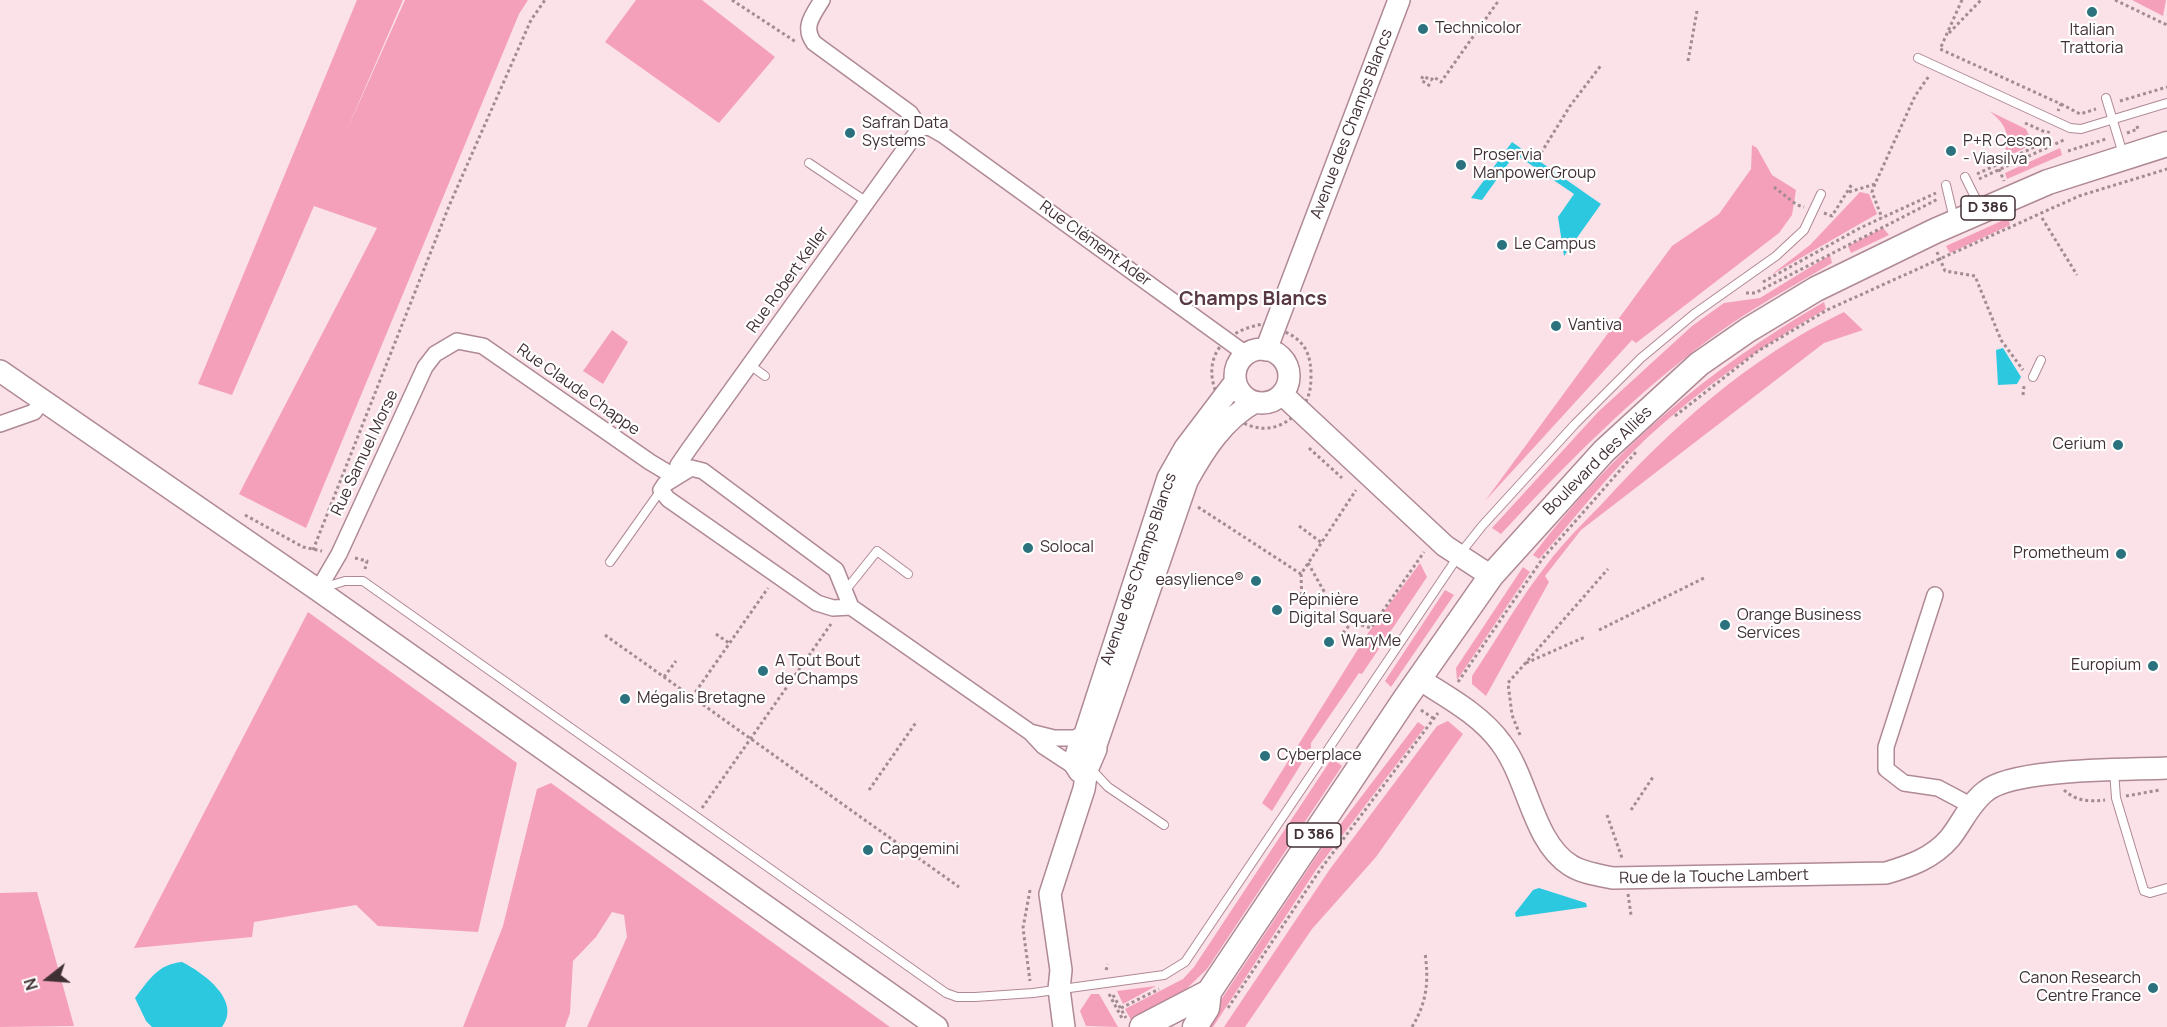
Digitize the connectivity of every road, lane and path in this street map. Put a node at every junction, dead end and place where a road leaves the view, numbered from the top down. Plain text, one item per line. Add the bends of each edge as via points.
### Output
1 (545, 0) edge
2 (732, 0) edge
3 (822, 0) edge
4 (1400, 0) edge
5 (1499, 0) edge
6 (1962, 0) edge
7 (1981, 0) edge
8 (2115, 0) edge
9 (1697, 11) dead end
10 (2167, 25) edge
11 (1946, 36) junction
12 (814, 43) junction
13 (1940, 49) junction
14 (1918, 58) dead end
15 (1688, 61) dead end
16 (1602, 64) dead end
17 (1933, 65) junction
18 (1430, 86) dead end
19 (2106, 98) dead end
20 (2167, 103) edge
21 (2113, 120) junction
22 (2053, 121) junction
23 (920, 128) junction
24 (2081, 129) junction
25 (2167, 144) edge
26 (1541, 153) dead end
27 (2124, 158) junction
28 (809, 162) dead end
29 (2167, 169) edge
30 (1966, 180) junction
31 (1875, 184) junction
32 (1947, 189) junction
33 (1848, 192) dead end
34 (1821, 194) dead end
35 (867, 202) junction
36 (1981, 211) junction
37 (1882, 218) junction
38 (2042, 218) dead end
39 (1954, 222) junction
40 (1942, 263) dead end
41 (1754, 271) junction
42 (2076, 275) dead end
43 (1723, 293) junction
44 (1274, 328) junction
45 (1227, 340) junction
46 (457, 341) joint
47 (1256, 352) junction
48 (2041, 360) dead end
49 (750, 365) junction
50 (0, 371) edge
51 (2024, 372) dead end
52 (765, 376) dead end
53 (2033, 377) dead end
54 (1235, 382) junction
55 (2025, 383) dead end
56 (1282, 394) junction
57 (2023, 395) dead end
58 (42, 401) junction
59 (1255, 402) junction
60 (1226, 410) junction
61 (1300, 410) junction
62 (1668, 422) dead end
63 (0, 424) edge
64 (1645, 443) dead end
65 (675, 477) junction
66 (661, 490) junction
67 (1356, 490) dead end
68 (1182, 497) junction
69 (1299, 526) dead end
70 (1322, 543) junction
71 (1426, 549) dead end
72 (313, 550) dead end
73 (1459, 555) junction
74 (610, 562) dead end
75 (1308, 563) junction
76 (1608, 569) dead end
77 (908, 574) dead end
78 (1301, 574) junction
79 (777, 576) junction
80 (1491, 576) junction
81 (1704, 578) dead end
82 (318, 590) junction
83 (844, 591) junction
84 (1325, 593) dead end
85 (1935, 595) dead end
86 (1302, 605) dead end
87 (847, 607) junction
88 (1599, 630) dead end
89 (1342, 633) dead end
90 (716, 634) dead end
91 (606, 635) dead end
92 (1585, 637) dead end
93 (729, 643) junction
94 (676, 661) dead end
95 (1525, 663) junction
96 (664, 677) junction
97 (1419, 679) junction
98 (692, 697) junction
99 (1448, 698) junction
100 (917, 721) dead end
101 (1030, 732) junction
102 (750, 739) junction
103 (1087, 740) junction
104 (1523, 741) dead end
105 (1083, 768) junction
106 (2167, 768) edge
107 (2114, 771) junction
108 (2060, 775) junction
109 (1653, 777) dead end
110 (869, 790) dead end
111 (2160, 790) dead end
112 (2116, 798) junction
113 (1972, 806) junction
114 (1631, 810) dead end
115 (695, 815) junction
116 (1607, 815) dead end
117 (1164, 825) dead end
118 (1625, 878) junction
119 (959, 887) dead end
120 (2167, 888) edge
121 (1425, 953) dead end
122 (1108, 964) dead end
123 (1106, 970) dead end
124 (1175, 970) junction
125 (1059, 989) junction
126 (1209, 992) junction
127 (1121, 1008) junction
128 (1222, 1017) dead end
129 (1132, 1024) edge
130 (937, 1027) edge
131 (1064, 1027) edge
132 (1195, 1027) edge
133 (1412, 1027) edge

1 - 72 path via 531,20 448,206
2 - 12 path via 794,42
3 - 12 street via 809,21 808,31
4 - 44 street, Avenue des Champs Blancs
5 - 18 path via 1441,82 1424,76 1421,80
6 - 11 path
7 - 11 path
8 - 10 path
9 - 15 path
11 - 13 path
12 - 23 street via 910,113
13 - 17 path
13 - 22 path via 2061,104
14 - 17 lane
16 - 26 path
17 - 22 lane
17 - 31 path
19 - 21 lane
20 - 21 lane
21 - 24 lane
21 - 27 lane
22 - 24 lane
22 - 30 path via 2043,143
23 - 35 street, Rue Robert Keller
23 - 45 street, Rue Clément Ader via 929,126 943,135
24 - 30 path via 2056,145
25 - 27 main road, Boulevard des Alliés / D 386
27 - 36 main road, Boulevard des Alliés / D 386 via 2048,182
28 - 35 lane
29 - 62 path via 2079,196 1827,310 1758,351
30 - 36 lane
31 - 33 path
31 - 37 path via 1872,192
32 - 37 path
32 - 39 lane
32 - 43 path via 1755,293
34 - 41 lane via 1804,230
35 - 49 street, Rue Robert Keller
36 - 39 main road, Boulevard des Alliés / D 386
37 - 41 path via 1762,282
38 - 42 path
39 - 80 main road, Boulevard des Alliés / D 386 via 1816,289 1699,364 1604,451
40 - 51 path via 1945,271 1975,276 2001,340
41 - 43 lane
43 - 73 lane via 1622,376 1516,487
44 - 45 path via 1263,324 1251,327
44 - 47 street, Avenue des Champs Blancs
44 - 61 path via 1299,340 1309,352 1309,398
45 - 47 street, Rue Clément Ader
45 - 60 path via 1218,350 1211,375 1212,388
46 - 65 street, Rue Claude Chappe via 483,346
46 - 82 street, Rue Samuel Morse via 435,354 425,367 339,554
47 - 54 street via 1237,366
47 - 56 street via 1280,356 1286,366 1287,384
48 - 53 lane
49 - 52 lane
49 - 65 street, Rue Robert Keller via 678,465
50 - 58 street
54 - 59 street via 1244,397
54 - 60 street, Avenue des Champs Blancs
55 - 57 path
56 - 59 street via 1272,401
56 - 61 street
58 - 63 street via 33,412
58 - 82 street
59 - 60 street, Avenue des Champs Blancs
60 - 61 path via 1252,426 1273,426
60 - 68 street, Avenue des Champs Blancs
60 - 103 street, Avenue des Champs Blancs via 1185,448 1168,478
61 - 73 street
64 - 99 path via 1543,558
65 - 66 street
65 - 83 street via 691,468 703,471 836,570
66 - 74 lane
66 - 79 street via 668,499
67 - 70 path
68 - 78 path
68 - 103 street, Avenue des Champs Blancs
69 - 70 path
70 - 75 path
71 - 89 path via 1371,628 1352,622
73 - 80 street
73 - 124 lane via 1185,962
75 - 78 path
75 - 84 path
76 - 95 path
77 - 83 lane via 877,551
78 - 86 path
79 - 87 street via 818,603
79 - 93 path
80 - 97 main road, Boulevard des Alliés / D 386
81 - 88 path
82 - 115 lane via 345,581 363,581
82 - 130 street
83 - 87 street
85 - 113 street via 1886,747 1886,769 1904,783 1938,788
87 - 101 street
87 - 102 path
90 - 93 path
91 - 96 path
92 - 95 path
93 - 98 path
94 - 96 path
95 - 104 path via 1508,682 1512,716
96 - 98 path
97 - 99 street, Rue de la Touche Lambert
97 - 126 main road, Boulevard des Alliés / D 386
98 - 102 path
99 - 118 street, Rue de la Touche Lambert via 1502,743 1549,846 1559,857 1589,874
99 - 128 path via 1320,870
100 - 110 path
101 - 103 street
101 - 105 street via 1043,746
102 - 115 path
102 - 119 path
103 - 105 street
105 - 117 lane
105 - 125 street via 1084,789 1050,894 1061,970
106 - 107 street, Rue de la Touche Lambert
107 - 108 street, Rue de la Touche Lambert
107 - 112 lane
108 - 112 path via 2061,786 2071,797 2084,801
108 - 113 street, Rue de la Touche Lambert via 2012,779 1987,790
109 - 114 path
111 - 112 path
112 - 120 lane via 2144,891
113 - 118 street, Rue de la Touche Lambert via 1948,840 1922,862 1886,873
115 - 125 lane via 946,993 975,997
116 - 118 path via 1624,862
121 - 133 path via 1426,998
122 - 123 path
124 - 125 lane via 1164,975
124 - 127 path via 1167,985
125 - 131 street
126 - 129 main road, Boulevard des Alliés
126 - 132 main road, Boulevard des Alliés / D 386 via 1207,1008
127 - 129 path
127 - 129 path via 1110,992

